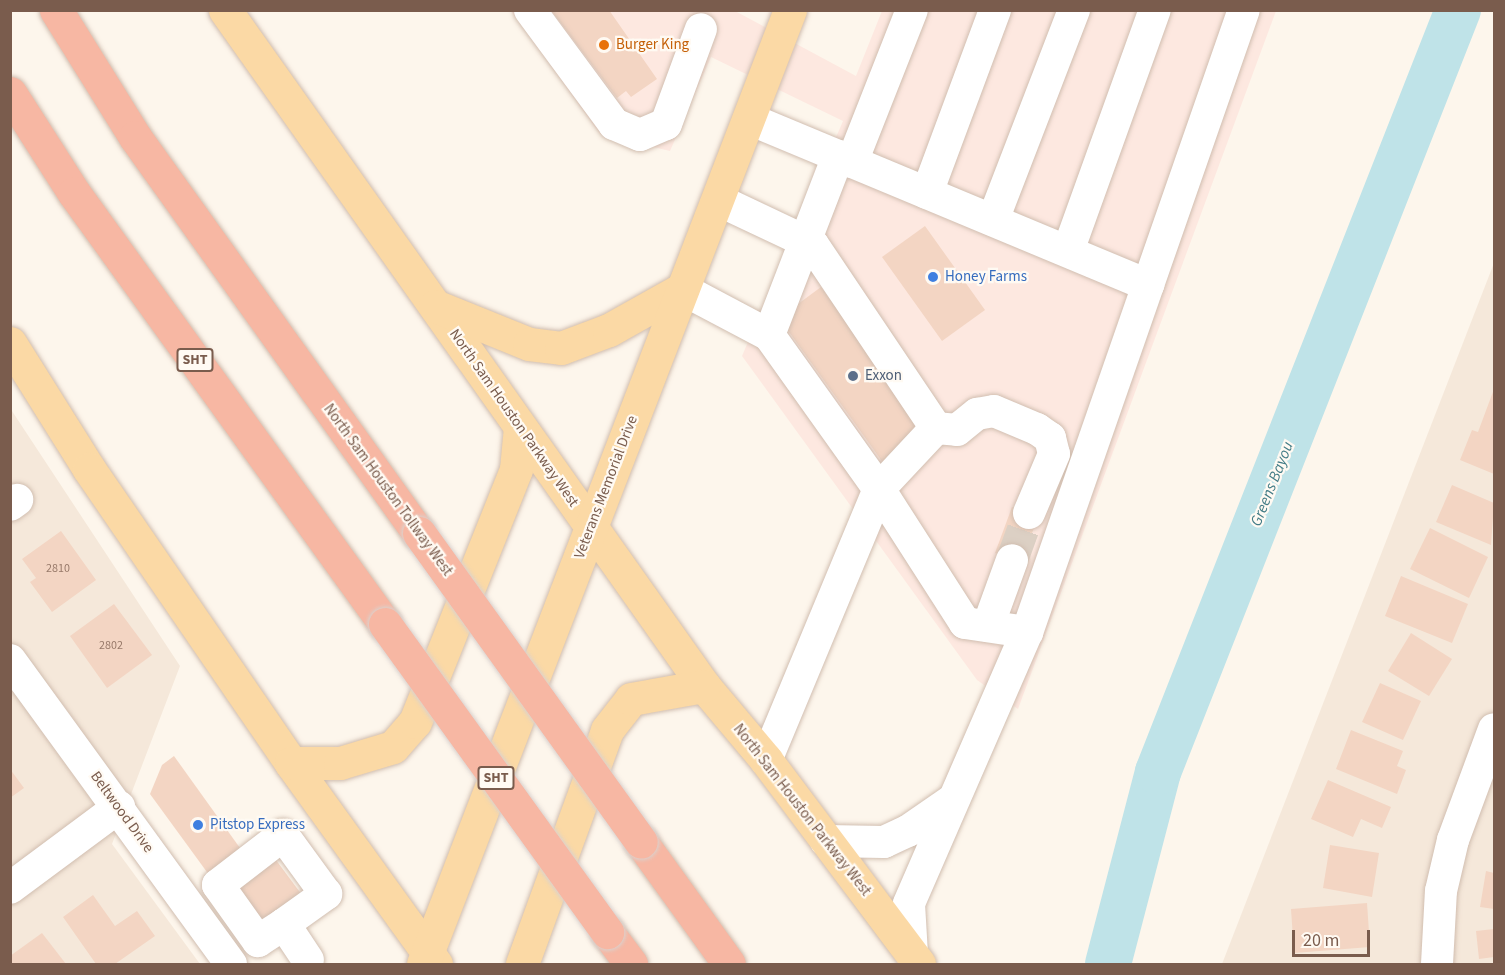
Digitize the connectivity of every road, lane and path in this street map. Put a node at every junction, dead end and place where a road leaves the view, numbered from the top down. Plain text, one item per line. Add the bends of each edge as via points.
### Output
1 (56, 10) edge
2 (225, 10) edge
3 (530, 10) edge
4 (790, 10) edge
5 (912, 10) edge
6 (995, 10) edge
7 (1074, 10) edge
8 (1155, 10) edge
9 (1244, 10) edge
10 (701, 28) dead end
11 (10, 93) edge
12 (750, 119) junction
13 (845, 159) junction
14 (927, 193) junction
15 (718, 200) junction
16 (993, 220) junction
17 (804, 241) junction
18 (1068, 251) junction
19 (1148, 285) junction
20 (682, 289) junction
21 (435, 306) junction
22 (769, 335) junction
23 (10, 343) edge
24 (520, 427) junction
25 (936, 428) junction
26 (879, 489) junction
27 (1029, 513) tunnel mouth
28 (591, 526) junction
29 (1012, 560) tunnel mouth
30 (988, 626) junction
31 (1027, 632) junction
32 (10, 660) edge
33 (704, 686) junction
34 (1494, 729) edge
35 (766, 760) junction
36 (291, 764) junction
37 (950, 802) junction
38 (119, 807) junction
39 (826, 842) junction
40 (10, 888) edge
41 (284, 924) dead end
42 (308, 960) dead end
43 (916, 960) edge
44 (429, 961) edge
45 (231, 964) edge
46 (522, 964) edge
47 (631, 964) edge
48 (729, 964) edge
49 (1437, 964) edge

1 - 48 highway, North Sam Houston Tollway West, bridge via 135,137
2 - 21 main road, North Sam Houston Parkway West
3 - 10 street via 614,124 631,134 650,134 666,124
4 - 12 main road, Veterans Memorial Drive
5 - 13 street
6 - 14 street
7 - 16 street
8 - 18 street
9 - 19 street
11 - 47 highway, SHT, bridge via 74,193
12 - 13 street
12 - 15 main road, Veterans Memorial Drive
13 - 14 street
13 - 17 street
14 - 16 street
15 - 17 street
15 - 20 main road, Veterans Memorial Drive
16 - 18 street
17 - 22 street
17 - 25 street via 813,245
18 - 19 street
19 - 31 street
20 - 21 main road via 609,330 561,348 528,344
20 - 22 street
20 - 28 main road, Veterans Memorial Drive
21 - 24 main road, North Sam Houston Parkway West
22 - 26 street
23 - 36 main road via 89,469
24 - 28 main road, North Sam Houston Parkway West
24 - 36 main road via 516,469 416,722 393,747 340,763
25 - 26 street
25 - 27 street via 957,430 977,414 994,411 1050,438 1054,454
26 - 30 street via 965,623
26 - 35 street
28 - 33 main road, North Sam Houston Parkway West
28 - 44 main road, Veterans Memorial Drive
29 - 30 street
30 - 31 street
31 - 37 street
32 - 38 street, Beltwood Drive
33 - 35 main road, North Sam Houston Parkway West
33 - 46 main road via 632,699 607,730
34 - 49 street via 1453,840 1441,891
35 - 39 main road, North Sam Houston Parkway West
36 - 44 main road
37 - 39 street via 908,831 884,842
37 - 43 street via 909,904
38 - 40 street
38 - 45 street, Beltwood Drive
39 - 43 main road, North Sam Houston Parkway West
41 - 42 street

